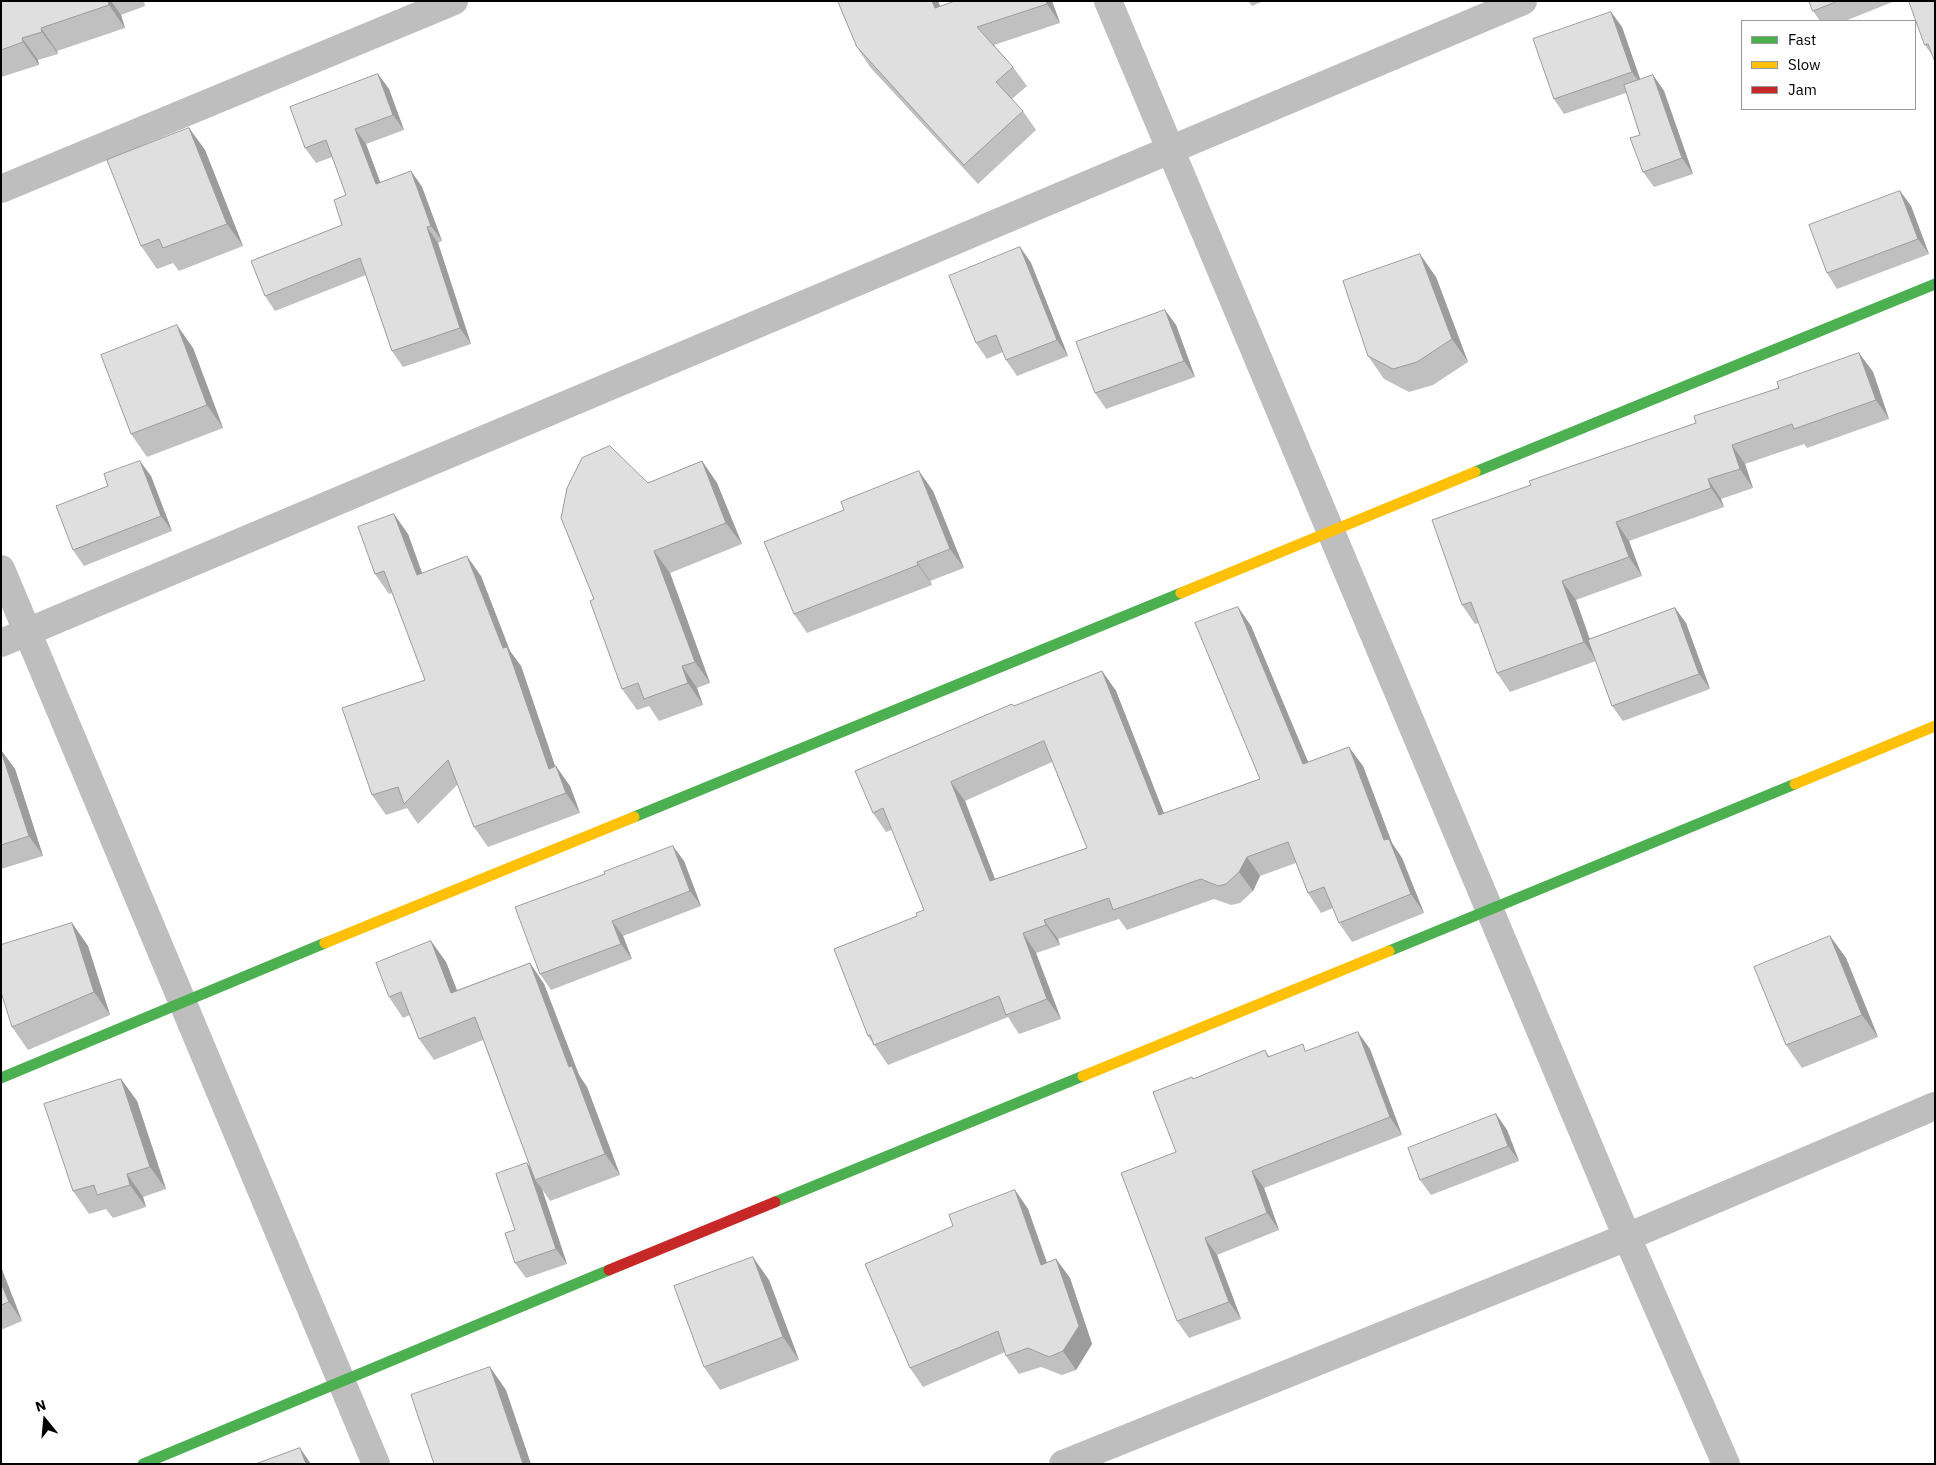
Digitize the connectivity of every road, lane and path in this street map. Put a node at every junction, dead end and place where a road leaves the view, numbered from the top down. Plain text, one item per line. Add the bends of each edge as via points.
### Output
1 (454, 1) edge
2 (1108, 1) edge
3 (1523, 1) edge
4 (1170, 149) junction
5 (1, 189) edge
6 (1935, 284) edge
7 (1331, 532) junction
8 (1, 569) edge
9 (28, 633) junction
10 (1, 644) edge
11 (1935, 726) edge
12 (1490, 911) junction
13 (183, 1001) junction
14 (1, 1078) edge
15 (1935, 1106) edge
16 (1627, 1237) junction
17 (342, 1380) junction
18 (142, 1464) edge
19 (376, 1464) edge
20 (1063, 1464) edge
21 (1726, 1464) edge

1 - 5 street
2 - 4 street
3 - 4 street
4 - 7 street
4 - 9 street
6 - 7 street
7 - 12 street
7 - 13 street
8 - 9 street
9 - 10 street
9 - 13 street
11 - 12 street
12 - 16 street
12 - 17 street
13 - 14 street
13 - 17 street
15 - 16 street
16 - 20 street
16 - 21 street
17 - 18 street
17 - 19 street

